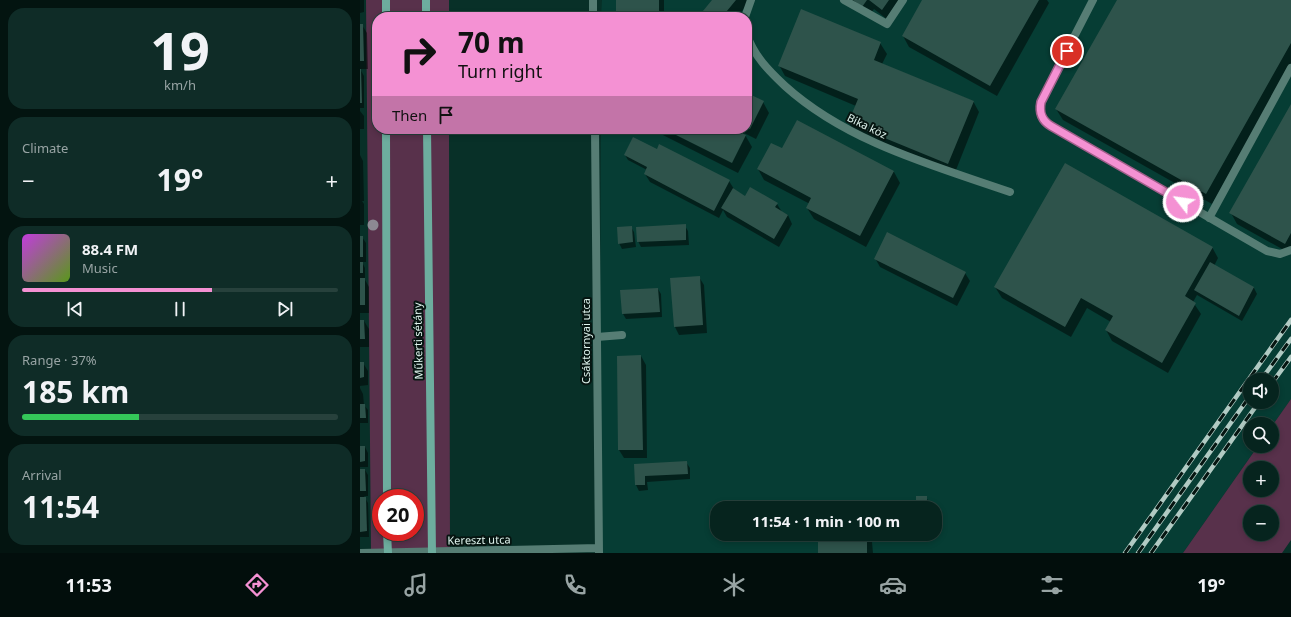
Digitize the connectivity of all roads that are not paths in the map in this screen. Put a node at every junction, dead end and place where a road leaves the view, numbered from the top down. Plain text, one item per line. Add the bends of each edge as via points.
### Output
1 (386, 0) edge
2 (426, 0) edge
3 (593, 0) edge
4 (751, 0) edge
5 (844, 0) edge
6 (903, 0) edge
7 (1094, 0) edge
8 (386, 12) edge
9 (426, 12) edge
10 (594, 12) edge
11 (747, 12) edge
12 (752, 48) edge
13 (1291, 68) edge
14 (386, 134) edge
15 (427, 134) edge
16 (595, 134) edge
17 (1010, 192) dead end
18 (1209, 218) junction
19 (1291, 250) edge
20 (622, 334) dead end
21 (597, 337) junction
22 (387, 489) edge
23 (388, 541) edge
24 (599, 551) edge
25 (432, 552) edge
26 (360, 553) edge
27 (388, 553) edge

1 - 8 street
2 - 9 street
3 - 10 street
4 - 11 street
5 - 6 street via 887,24
7 - 18 street via 1041,102 1039,108 1043,119
12 - 17 street, Bika köz via 772,75 797,97 832,121 905,155
13 - 18 street
14 - 22 street
15 - 25 street, Műkerti sétány
16 - 21 street, Csáktornyai utca
18 - 19 street via 1267,251 1280,254
20 - 21 street
21 - 24 street, Csáktornyai utca
23 - 27 street
24 - 25 street, Kereszt utca
25 - 27 street, Kereszt utca
26 - 27 street, Kereszt utca

